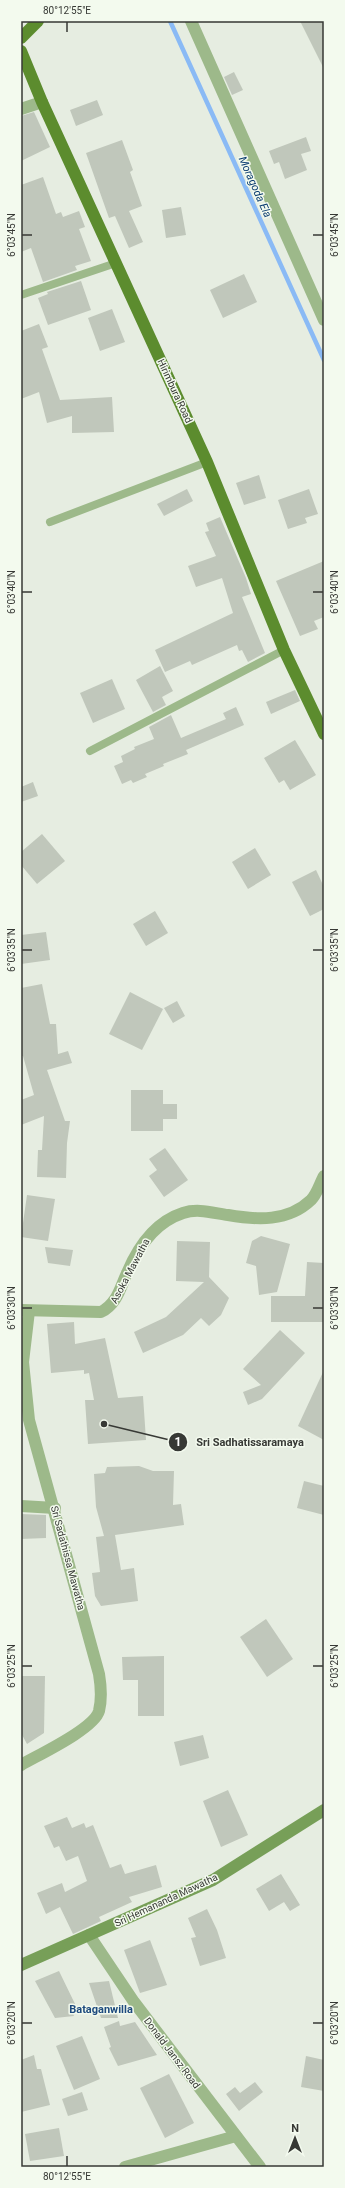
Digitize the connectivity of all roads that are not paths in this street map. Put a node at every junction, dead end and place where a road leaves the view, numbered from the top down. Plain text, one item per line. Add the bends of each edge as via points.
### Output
1 (38, 21) edge
2 (191, 21) edge
3 (21, 38) edge
4 (21, 51) edge
5 (42, 102) junction
6 (21, 109) edge
7 (116, 263) junction
8 (21, 295) edge
9 (324, 320) edge
10 (208, 462) junction
11 (50, 522) dead end
12 (284, 650) junction
13 (324, 734) edge
14 (90, 750) dead end
15 (324, 1176) edge
16 (25, 1310) edge
17 (22, 1362) edge
18 (21, 1506) edge
19 (55, 1508) junction
20 (21, 1765) edge
21 (324, 1810) edge
22 (89, 1935) junction
23 (21, 1965) edge
24 (236, 2136) junction
25 (125, 2167) edge
26 (260, 2167) edge

1 - 3 main road
2 - 9 street
4 - 5 main road, Hirimbura Road
5 - 6 street
5 - 7 main road, Hirimbura Road
7 - 8 lane
7 - 10 main road, Hirimbura Road
10 - 11 lane
10 - 12 main road, Hirimbura Road
12 - 13 main road, Hirimbura Road
12 - 14 lane
15 - 16 street, Asoka Mawatha via 312,1200 288,1215 271,1219 205,1210 184,1212 167,1220 150,1233 116,1298 110,1307 101,1312
16 - 17 street, Sri Sadathissa Mawatha
17 - 19 street, Sri Sadathissa Mawatha via 29,1420
18 - 19 street
19 - 20 street, Sri Sadathissa Mawatha via 99,1674 99,1712 84,1729
21 - 22 main road, Sri Hemananda Mawatha via 213,1880
22 - 23 main road, Sri Hemananda Mawatha
22 - 24 street, Donald Jansz Road via 134,2002
24 - 25 street
24 - 26 street, Donald Jansz Road

